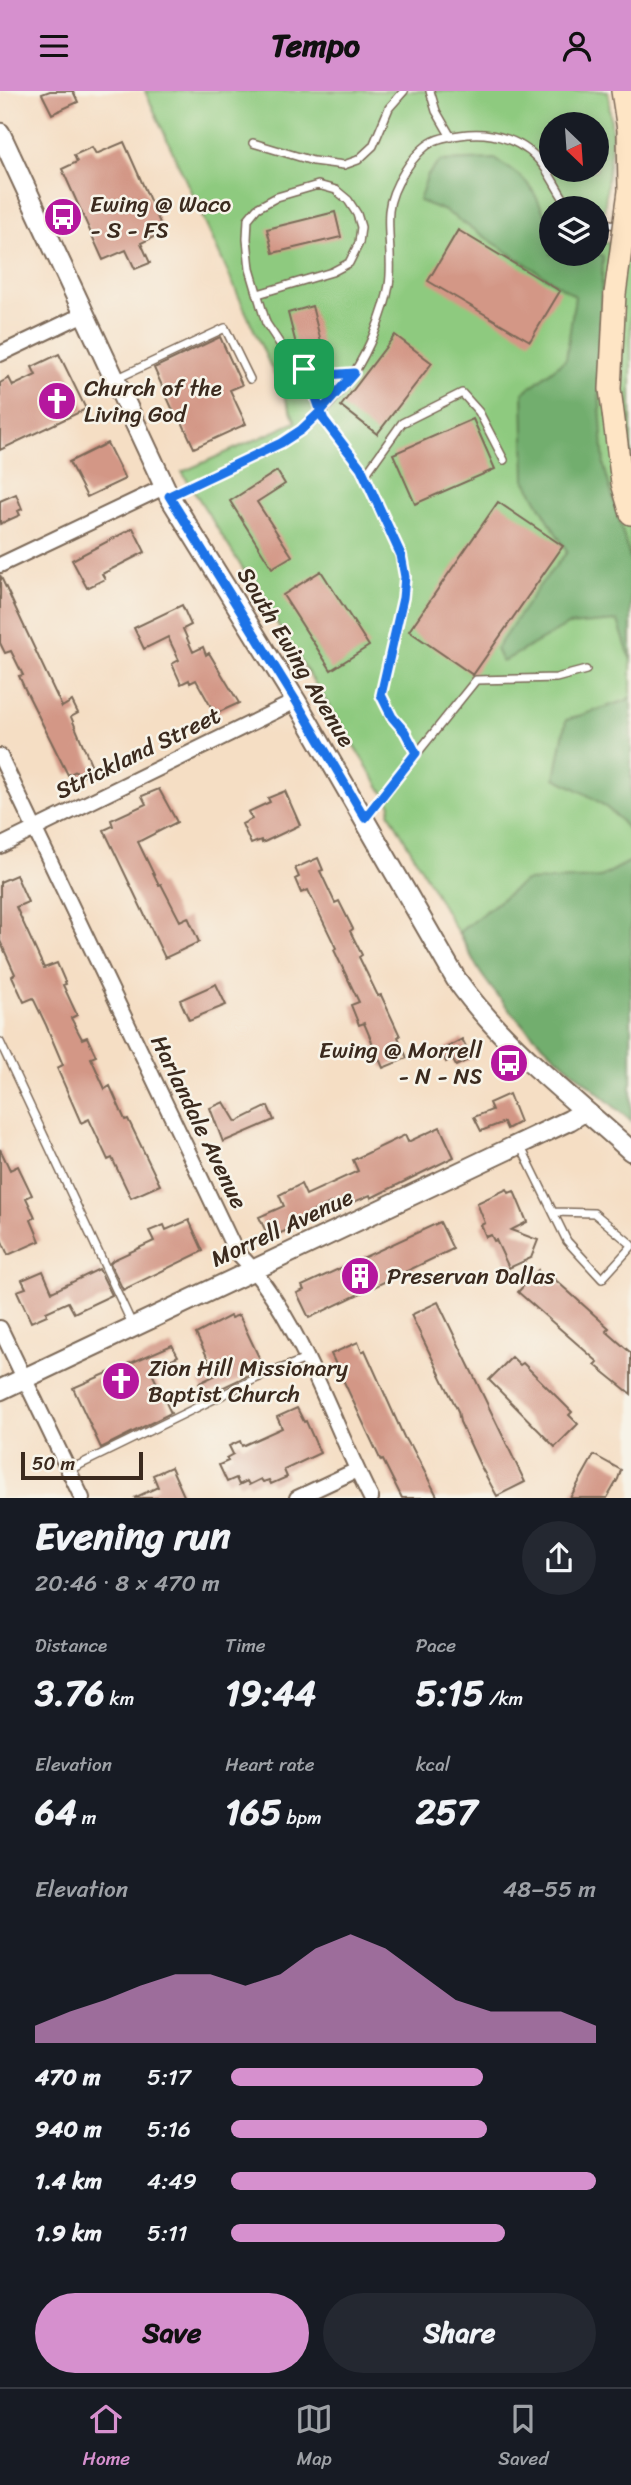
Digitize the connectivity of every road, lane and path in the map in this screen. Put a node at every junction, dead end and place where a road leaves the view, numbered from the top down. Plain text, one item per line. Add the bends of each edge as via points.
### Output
1 (404, 91) edge
2 (430, 91) edge
3 (622, 91) edge
4 (1, 136) edge
5 (451, 137) junction
6 (253, 143) dead end
7 (562, 196) edge
8 (609, 224) edge
9 (631, 227) edge
10 (258, 294) junction
11 (84, 314) junction
12 (0, 354) edge
13 (304, 369) junction
14 (354, 373) junction
15 (250, 379) dead end
16 (114, 380) junction
17 (320, 412) junction
18 (504, 460) dead end
19 (365, 475) junction
20 (166, 491) junction
21 (631, 514) edge
22 (0, 565) edge
23 (586, 670) dead end
24 (296, 701) junction
25 (416, 753) junction
26 (0, 756) edge
27 (365, 818) junction
28 (34, 830) junction
29 (0, 846) edge
30 (0, 1042) edge
31 (585, 1111) junction
32 (520, 1144) junction
33 (631, 1151) edge
34 (553, 1212) junction
35 (631, 1246) edge
36 (253, 1268) junction
37 (133, 1326) junction
38 (0, 1328) edge
39 (306, 1359) junction
40 (24, 1378) junction
41 (0, 1390) edge
42 (357, 1470) junction
43 (68, 1471) junction
44 (82, 1498) edge
45 (297, 1498) edge
46 (371, 1498) edge

1 - 6 lane via 389,108 373,146 344,165
2 - 5 lane
3 - 21 main road, bridge via 629,191 615,294 610,389 622,483
4 - 11 street, South Ewing Avenue
5 - 7 lane via 479,132 500,136 533,153
5 - 14 lane via 434,141 399,181 389,207 390,285
8 - 9 lane
10 - 10 lane via 250,269 248,219 277,197 318,185 336,190 357,214 360,227 359,243 349,263
10 - 13 lane via 266,323
11 - 12 street
11 - 16 street, South Ewing Avenue
13 - 14 lane via 327,375
13 - 17 lane
14 - 17 lane
15 - 16 lane via 225,328
16 - 20 street, South Ewing Avenue
17 - 19 lane
17 - 20 lane via 281,443
18 - 19 lane via 479,412 462,393 402,423
19 - 25 lane via 401,555 405,577 381,695
20 - 22 street
20 - 24 street, South Ewing Avenue
23 - 25 lane via 556,678 476,680
24 - 27 street, South Ewing Avenue
24 - 28 street, Strickland Street
25 - 27 lane
26 - 28 street, Harlandale Avenue
27 - 31 street, South Ewing Avenue via 475,1006
28 - 29 street, Strickland Street
28 - 36 street, Harlandale Avenue via 235,1250
30 - 37 lane
31 - 32 street, Morrell Avenue
31 - 33 street, South Ewing Avenue
32 - 34 lane
32 - 36 street, Morrell Avenue
34 - 35 lane via 594,1213
34 - 35 lane via 567,1241 602,1279
36 - 37 street, Morrell Avenue
36 - 39 street, Harlandale Avenue
37 - 40 street, Morrell Avenue
38 - 40 street
39 - 42 street, Harlandale Avenue
39 - 43 lane via 257,1378
40 - 41 street, Morrell Avenue
40 - 43 street
42 - 45 street
42 - 46 street, Harlandale Avenue
43 - 44 street

